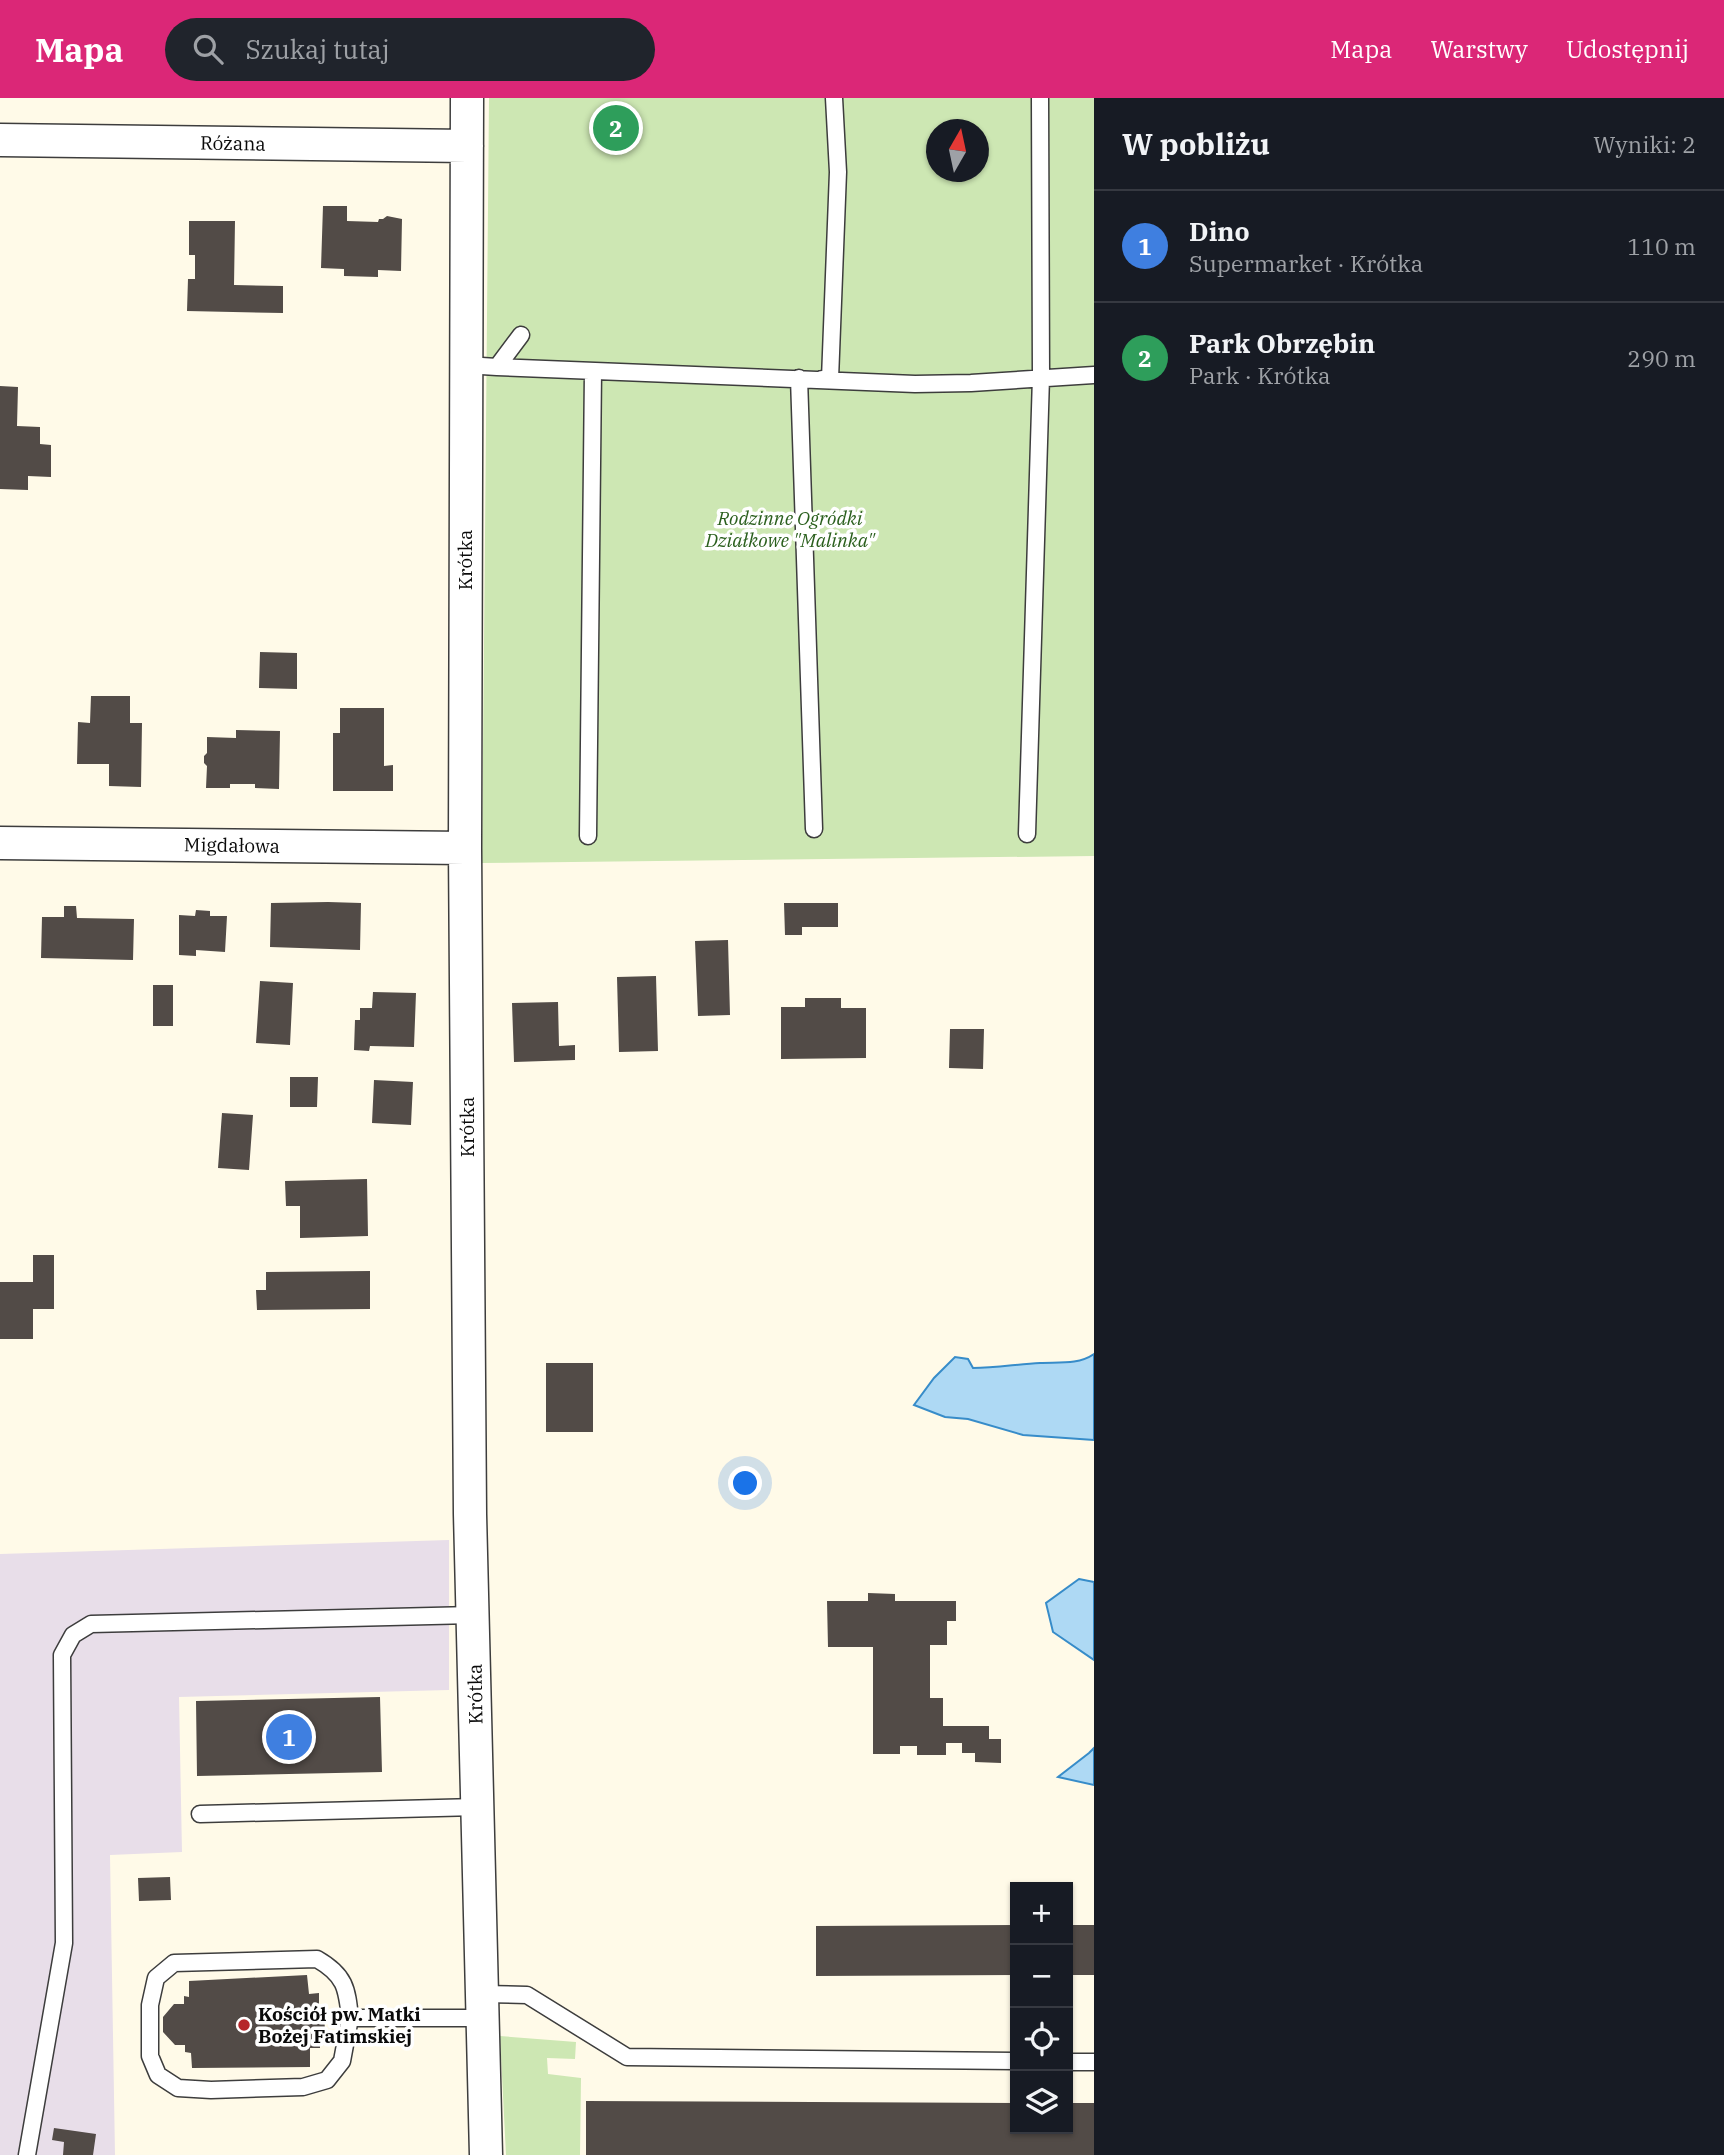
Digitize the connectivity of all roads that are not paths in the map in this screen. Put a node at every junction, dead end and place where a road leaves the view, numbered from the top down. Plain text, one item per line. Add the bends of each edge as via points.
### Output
1 (467, 98) edge
2 (834, 98) edge
3 (1040, 98) edge
4 (0, 139) edge
5 (467, 146) junction
6 (521, 335) dead end
7 (466, 365) junction
8 (497, 367) junction
9 (593, 371) junction
10 (1094, 375) edge
11 (1041, 377) junction
12 (799, 378) junction
13 (830, 379) junction
14 (814, 829) dead end
15 (1027, 834) dead end
16 (589, 836) dead end
17 (0, 843) edge
18 (465, 848) junction
19 (473, 1615) junction
20 (477, 1807) junction
21 (200, 1814) dead end
22 (482, 2006) junction
23 (350, 2018) junction
24 (1010, 2061) edge
25 (1073, 2062) edge
26 (1094, 2062) edge
27 (27, 2155) edge
28 (486, 2155) edge

1 - 5 street, Krótka
2 - 13 lane via 838,172
3 - 11 lane
4 - 5 street, Różana
5 - 7 street, Krótka
6 - 8 lane
7 - 8 lane
7 - 18 street, Krótka
8 - 9 lane
9 - 12 lane
9 - 16 lane
10 - 11 lane
11 - 13 lane via 915,384
11 - 15 lane
12 - 13 lane
12 - 14 lane
17 - 18 street, Migdałowa
18 - 19 street, Krótka
19 - 20 street, Krótka
19 - 27 lane via 92,1625 73,1635 62,1655 64,1942
20 - 21 lane
20 - 22 street, Krótka
22 - 23 lane
22 - 24 lane via 527,1994 627,2057
22 - 28 street, Krótka
23 - 23 lane via 344,1984 334,1968 317,1959 174,1963 156,1978 149,2005 150,2056 158,2075 178,2088 303,2087 327,2080 342,2061
25 - 26 lane

